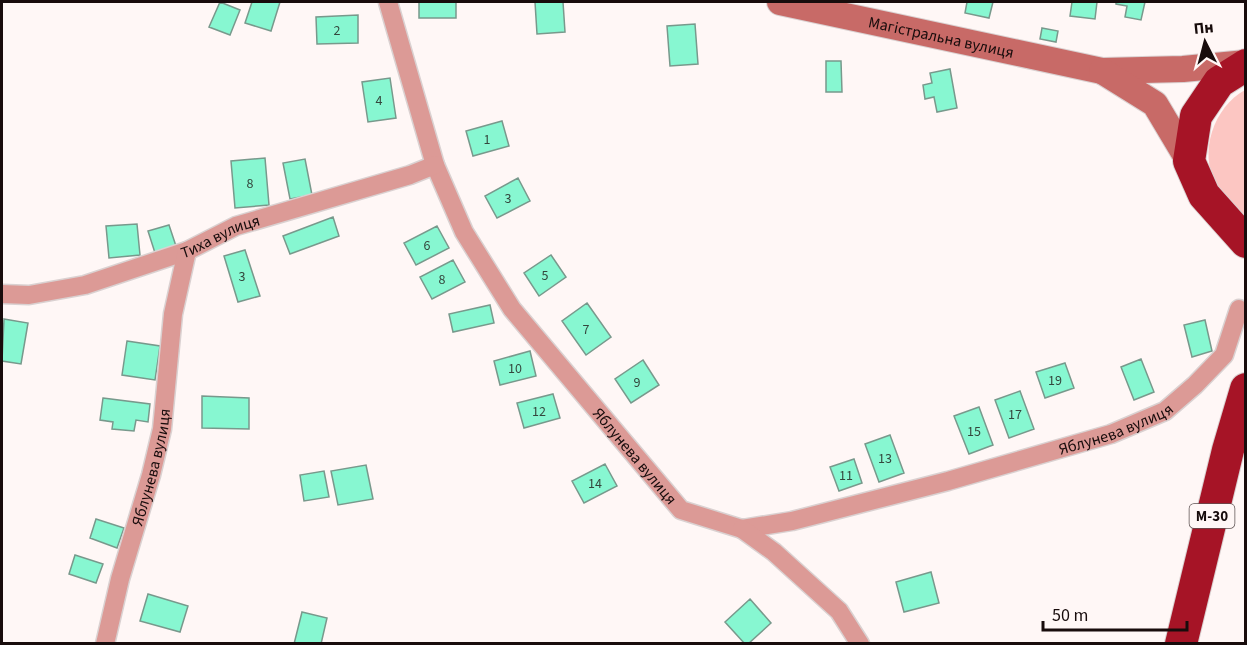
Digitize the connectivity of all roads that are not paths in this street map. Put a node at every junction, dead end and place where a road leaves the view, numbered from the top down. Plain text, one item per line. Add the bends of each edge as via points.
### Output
1 (388, 2) edge
2 (780, 2) edge
3 (1245, 64) edge
4 (1102, 71) junction
5 (1189, 161) junction
6 (435, 165) junction
7 (1234, 222) edge
8 (1245, 242) edge
9 (187, 251) junction
10 (2, 294) edge
11 (1239, 309) dead end
12 (1245, 389) edge
13 (742, 529) junction
14 (105, 644) edge
15 (860, 644) edge
16 (1181, 644) edge

1 - 6 street, Яблунева вулиця
2 - 4 main road, Магістральна вулиця
3 - 4 main road
3 - 5 highway via 1219,82 1196,116
4 - 5 main road via 1155,104
5 - 7 highway via 1204,195
6 - 9 street, Тиха вулиця via 236,226
6 - 13 street, Яблунева вулиця via 464,232 513,309 626,447 681,510
7 - 8 highway
9 - 10 street, Тиха вулиця via 85,285 29,296
9 - 14 street, Яблунева вулиця via 174,314 162,429
11 - 13 street, Яблунева вулиця via 1224,355 1165,411 1111,434 948,481 792,521
12 - 16 highway, М-30
13 - 15 street via 774,552 838,612

